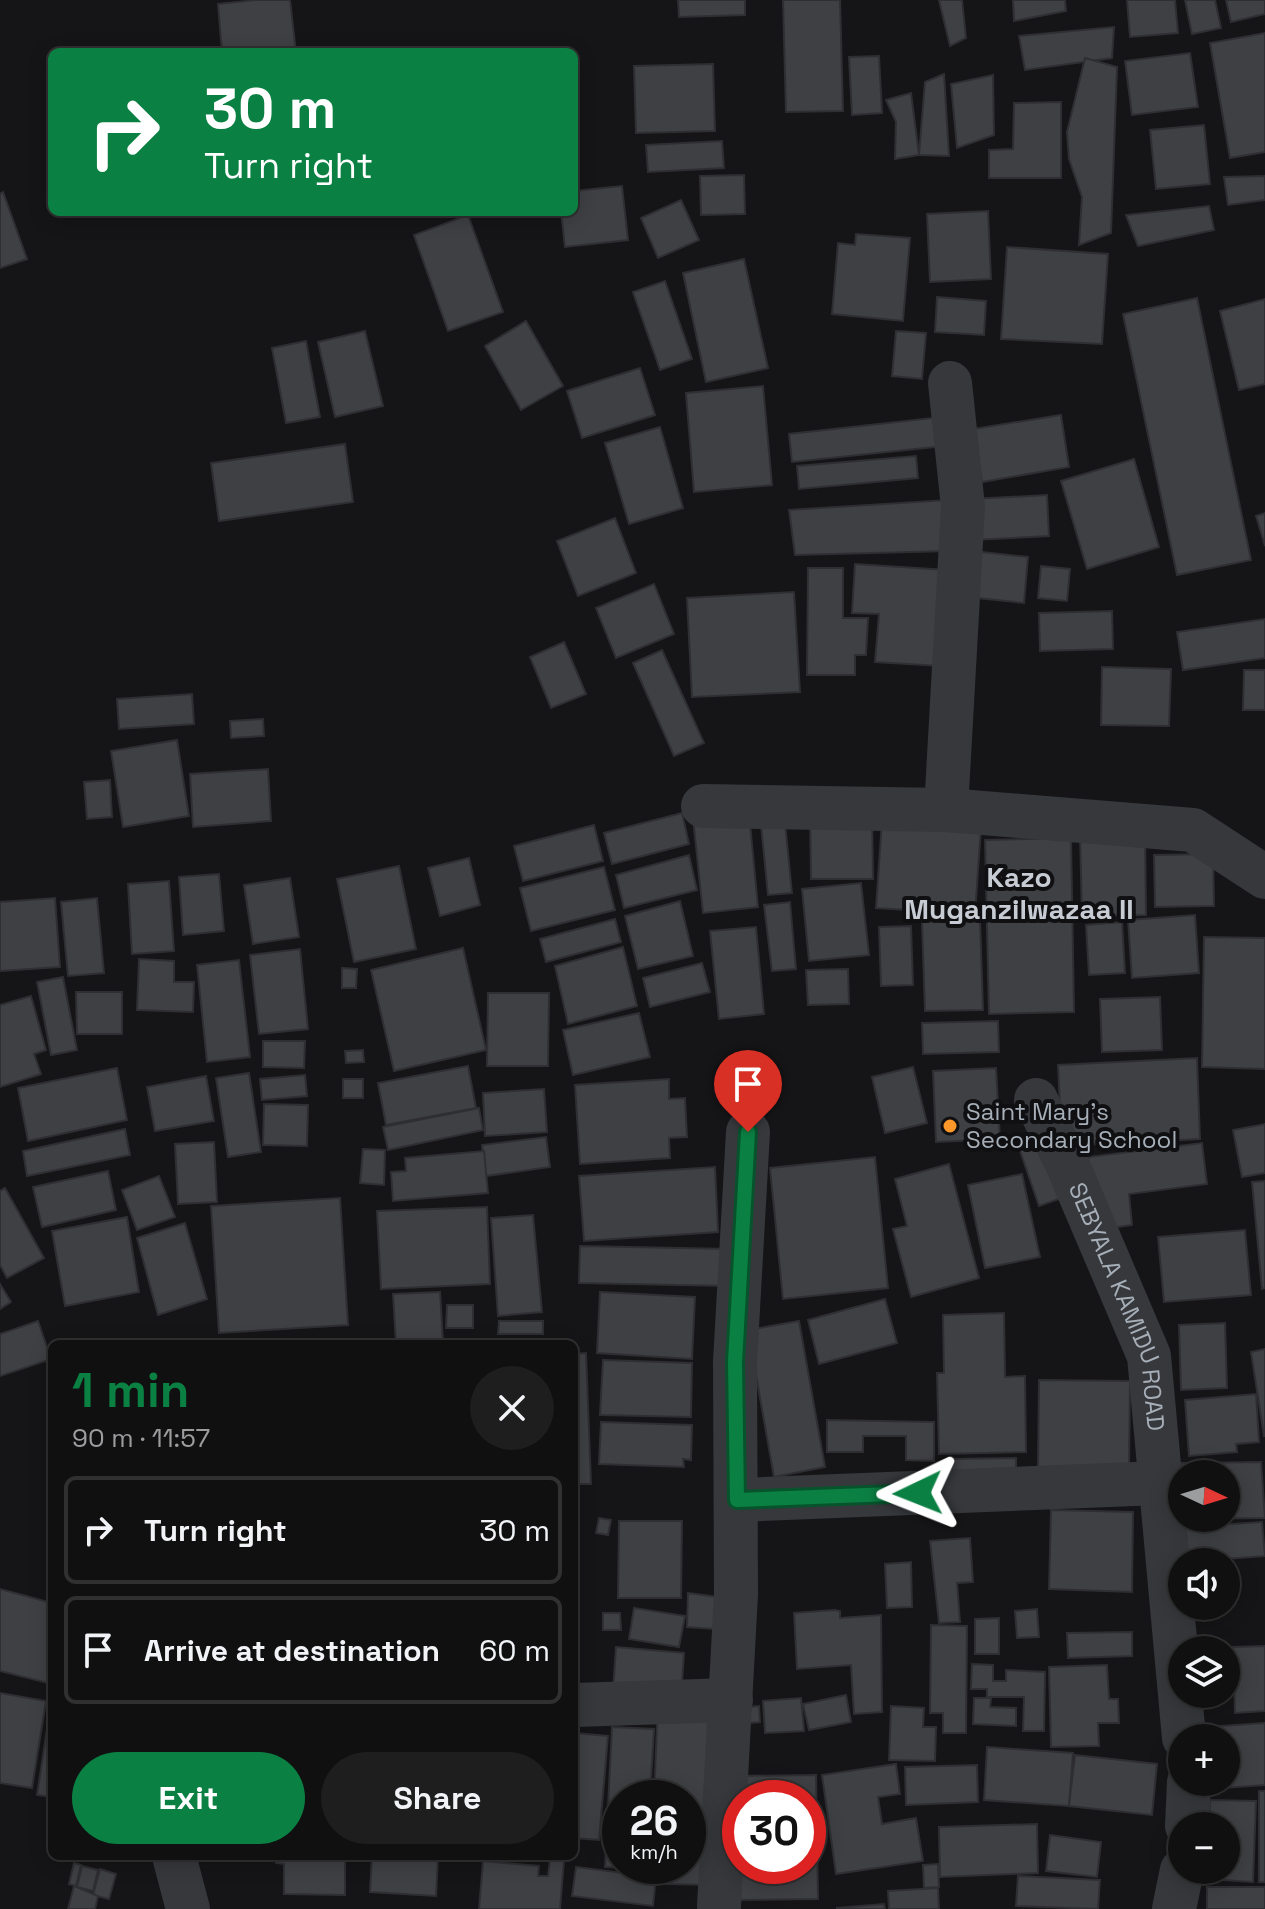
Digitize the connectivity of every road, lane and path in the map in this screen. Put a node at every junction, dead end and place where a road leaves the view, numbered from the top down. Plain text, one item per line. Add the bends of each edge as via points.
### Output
1 (950, 383) dead end
2 (703, 806) dead end
3 (946, 810) junction
4 (1265, 877) edge
5 (1036, 1100) dead end
6 (748, 1132) dead end
7 (1159, 1483) junction
8 (737, 1500) junction
9 (731, 1700) junction
10 (578, 1705) edge
11 (1183, 1724) edge
12 (175, 1860) edge
13 (1179, 1884) edge
14 (719, 1906) dead end
15 (188, 1909) edge
16 (1174, 1909) edge

1 - 3 street via 963,507
2 - 3 street
3 - 4 street via 1193,830
5 - 7 street, SEBYALA KAMIDU ROAD via 1149,1356
6 - 8 street via 735,1362
7 - 8 street
7 - 11 street, SEBYALA KAMIDU ROAD
8 - 9 street
9 - 10 street
9 - 14 street
12 - 15 street
13 - 16 street

